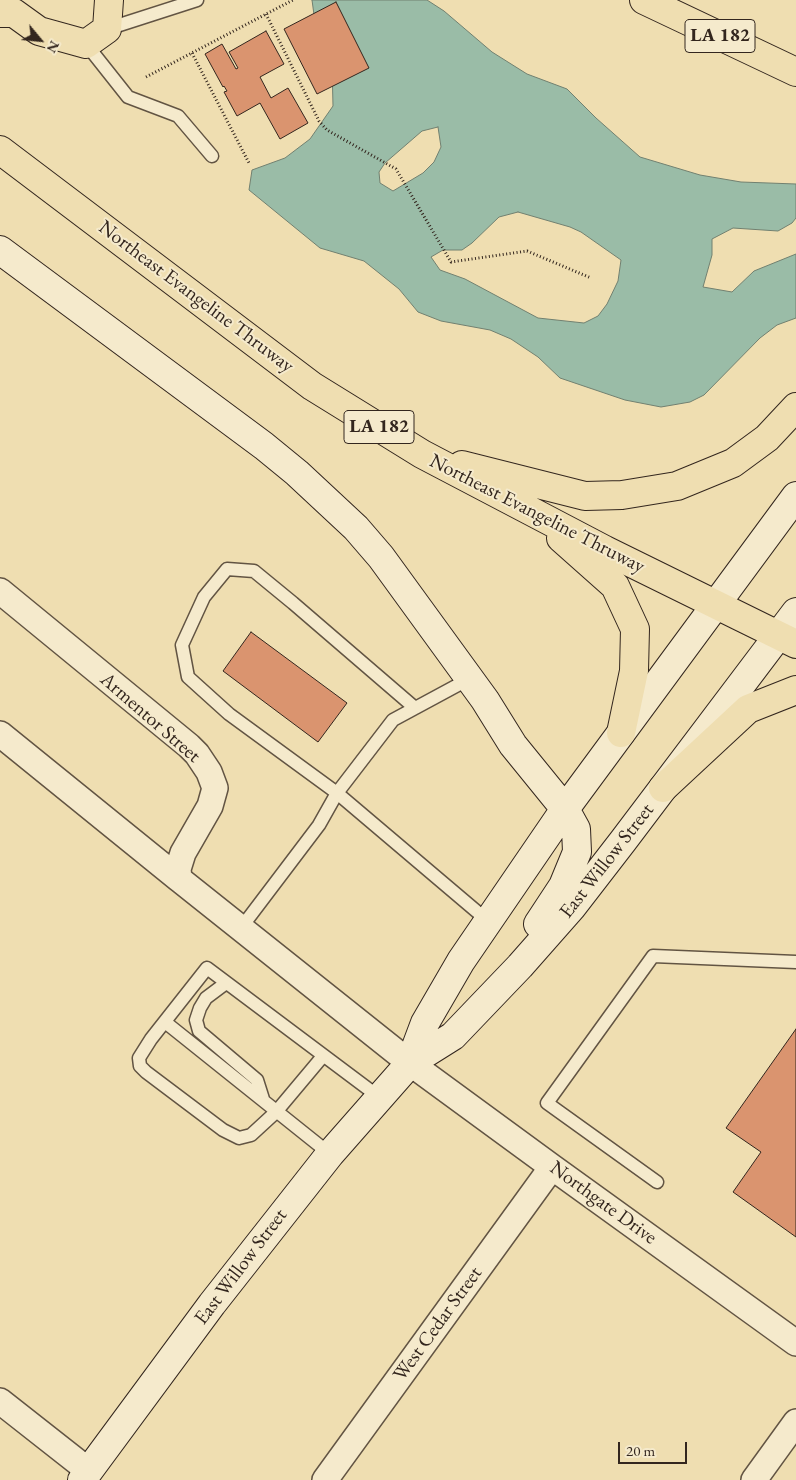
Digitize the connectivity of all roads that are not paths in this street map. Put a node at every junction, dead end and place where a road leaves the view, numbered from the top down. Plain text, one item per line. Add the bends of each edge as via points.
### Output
1 (109, 0) edge
2 (198, 0) edge
3 (644, 0) edge
4 (5, 9) edge
5 (97, 36) junction
6 (792, 71) edge
7 (0, 150) edge
8 (212, 156) dead end
9 (0, 250) edge
10 (796, 407) edge
11 (422, 454) junction
12 (796, 496) edge
13 (532, 513) junction
14 (0, 591) edge
15 (715, 604) junction
16 (796, 612) edge
17 (787, 640) edge
18 (469, 679) junction
19 (796, 690) edge
20 (415, 708) junction
21 (621, 733) junction
22 (0, 734) edge
23 (663, 788) junction
24 (337, 793) junction
25 (565, 809) junction
26 (179, 878) junction
27 (488, 921) junction
28 (241, 928) junction
29 (796, 962) edge
30 (520, 966) junction
31 (226, 983) junction
32 (165, 1022) junction
33 (323, 1056) junction
34 (410, 1063) junction
35 (379, 1097) junction
36 (263, 1099) junction
37 (276, 1112) junction
38 (330, 1154) junction
39 (552, 1167) junction
40 (657, 1182) dead end
41 (796, 1343) edge
42 (0, 1401) edge
43 (796, 1422) edge
44 (85, 1475) edge
45 (325, 1480) edge
46 (754, 1480) edge

1 - 5 highway
2 - 5 lane
3 - 6 highway, LA 182
4 - 5 highway via 39,30
5 - 8 lane via 128,97 178,116
7 - 11 highway, Northeast Evangeline Thruway / LA 182 via 312,386
9 - 18 main road via 297,473 356,528
10 - 11 highway via 767,438 733,463 677,486 622,495 586,496
11 - 13 highway, Northeast Evangeline Thruway / LA 182
12 - 15 main road, East Willow Street
13 - 15 highway, Northeast Evangeline Thruway / LA 182
13 - 21 highway via 615,586 635,629 634,671
14 - 26 street, Armentor Street via 189,746 209,772 215,788 210,806 183,853
15 - 17 highway, Northeast Evangeline Thruway / LA 182
15 - 21 main road, East Willow Street
16 - 17 main road, East Willow Street
17 - 23 main road, East Willow Street
18 - 20 lane
18 - 25 main road via 513,745
19 - 23 highway via 748,709
20 - 24 lane via 393,720
20 - 24 lane via 254,571 227,569 204,597 182,645 188,677 229,714
21 - 25 main road, East Willow Street
22 - 26 street
23 - 30 main road, East Willow Street via 572,907
24 - 27 lane
24 - 28 lane via 319,825
25 - 27 main road, East Willow Street
25 - 30 main road via 576,830 577,852 563,886 540,921
26 - 28 street
27 - 34 main road, East Willow Street via 425,1023
28 - 34 street
29 - 40 lane via 653,956 547,1103
30 - 34 main road, East Willow Street via 453,1036
31 - 32 lane via 207,968
31 - 33 lane
31 - 36 lane via 206,998 200,1008 196,1020 199,1031 257,1080
32 - 36 lane
32 - 37 lane via 138,1058 146,1072 223,1130 239,1138 250,1135
33 - 35 lane
33 - 37 lane
34 - 35 main road, East Willow Street
34 - 39 street, Northgate Drive
35 - 38 main road, East Willow Street
36 - 37 lane
37 - 38 lane
38 - 44 main road, East Willow Street via 212,1304
39 - 41 street, Northgate Drive
39 - 45 street, West Cedar Street
42 - 44 street
43 - 46 street

